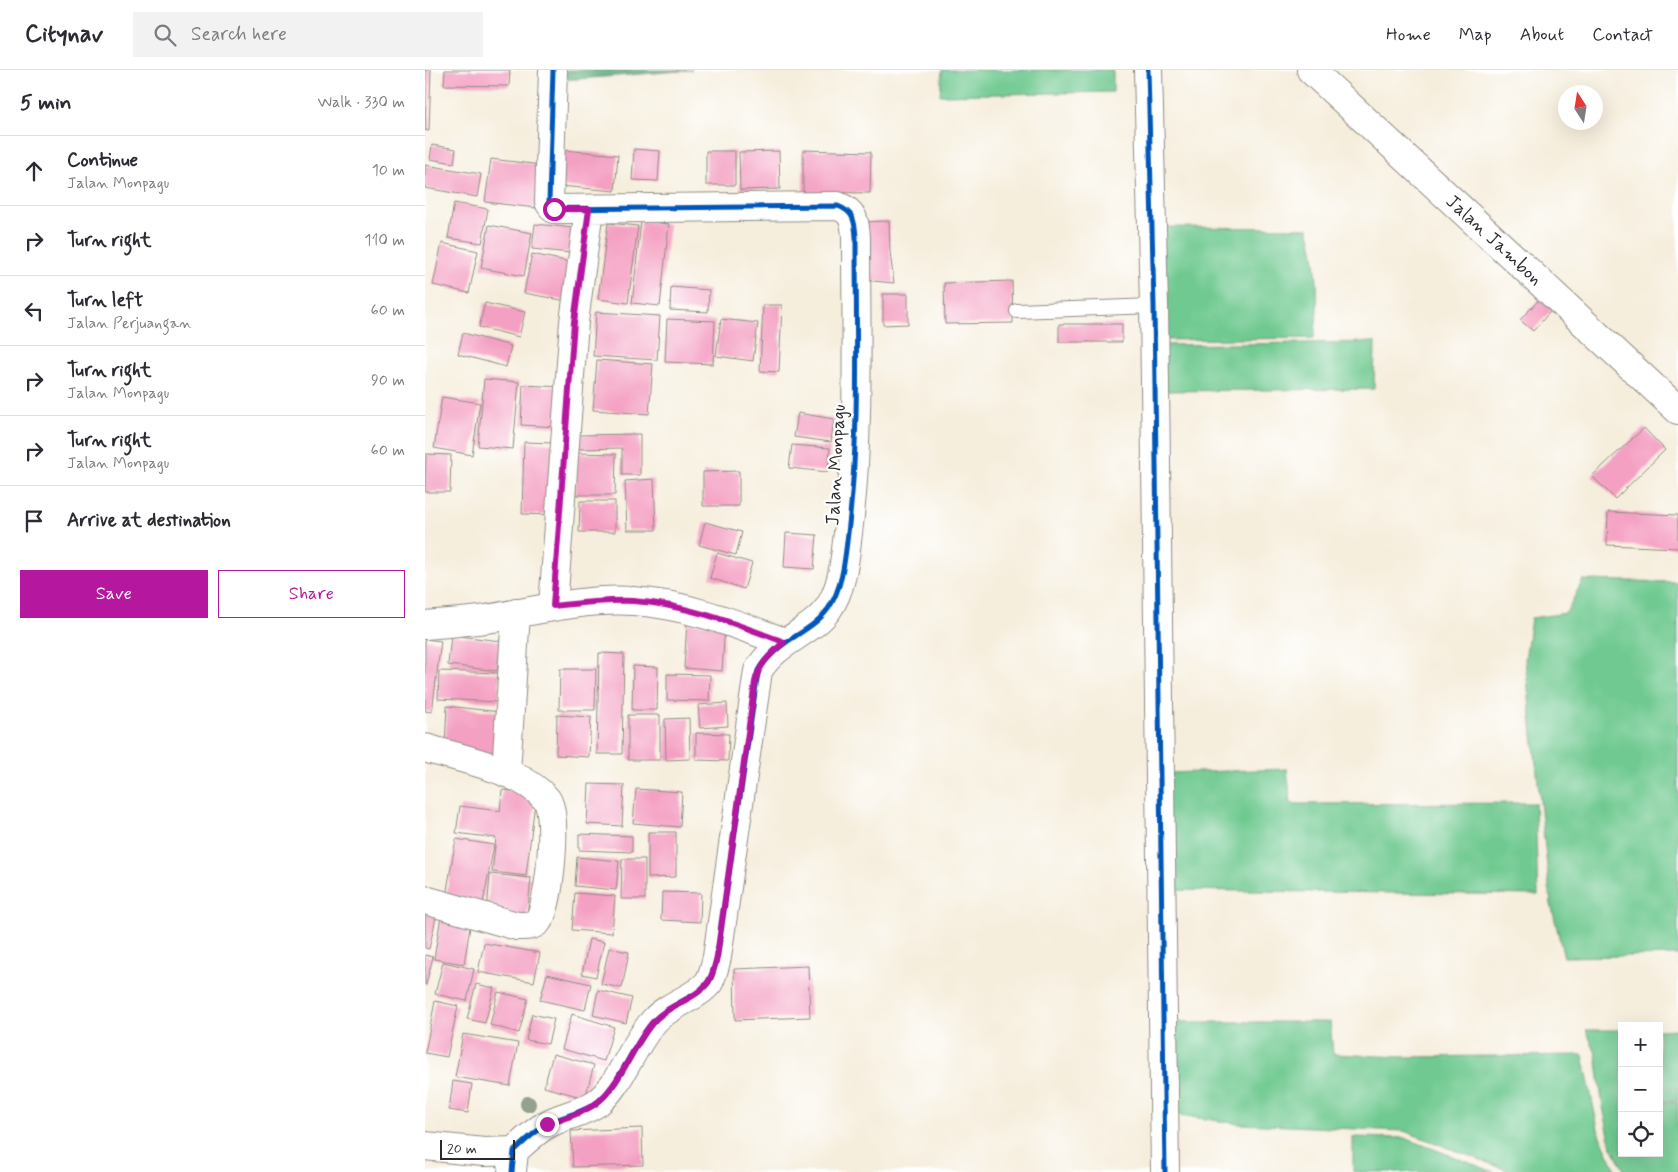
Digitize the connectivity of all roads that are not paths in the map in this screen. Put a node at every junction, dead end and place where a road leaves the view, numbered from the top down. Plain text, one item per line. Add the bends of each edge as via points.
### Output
1 (553, 70) edge
2 (1148, 70) edge
3 (1311, 70) edge
4 (589, 209) junction
5 (1154, 306) junction
6 (1017, 311) dead end
7 (1678, 410) edge
8 (553, 606) junction
9 (516, 613) junction
10 (425, 625) edge
11 (784, 642) junction
12 (425, 748) edge
13 (505, 773) junction
14 (425, 900) edge
15 (425, 1146) edge
16 (513, 1162) edge
17 (1165, 1172) edge

1 - 4 street, Jalan Monpagu via 549,202 554,209
2 - 5 street
3 - 7 street, Jalan Jambon
4 - 8 street via 573,331
4 - 11 street, Jalan Monpagu via 839,206 848,210 855,219 855,480 844,562 828,609 815,623
5 - 6 lane
5 - 17 street
8 - 9 street
8 - 11 street via 609,601 661,604 733,623
9 - 10 street
9 - 13 street
11 - 16 street, Jalan Monpagu via 764,660 755,682 717,957 710,980 701,991 677,1003 655,1020 599,1101 585,1110 547,1124
12 - 13 street
13 - 14 street via 524,780 538,792 548,802 551,815 551,856 544,905 538,921 529,926 517,926
15 - 16 street via 484,1152

